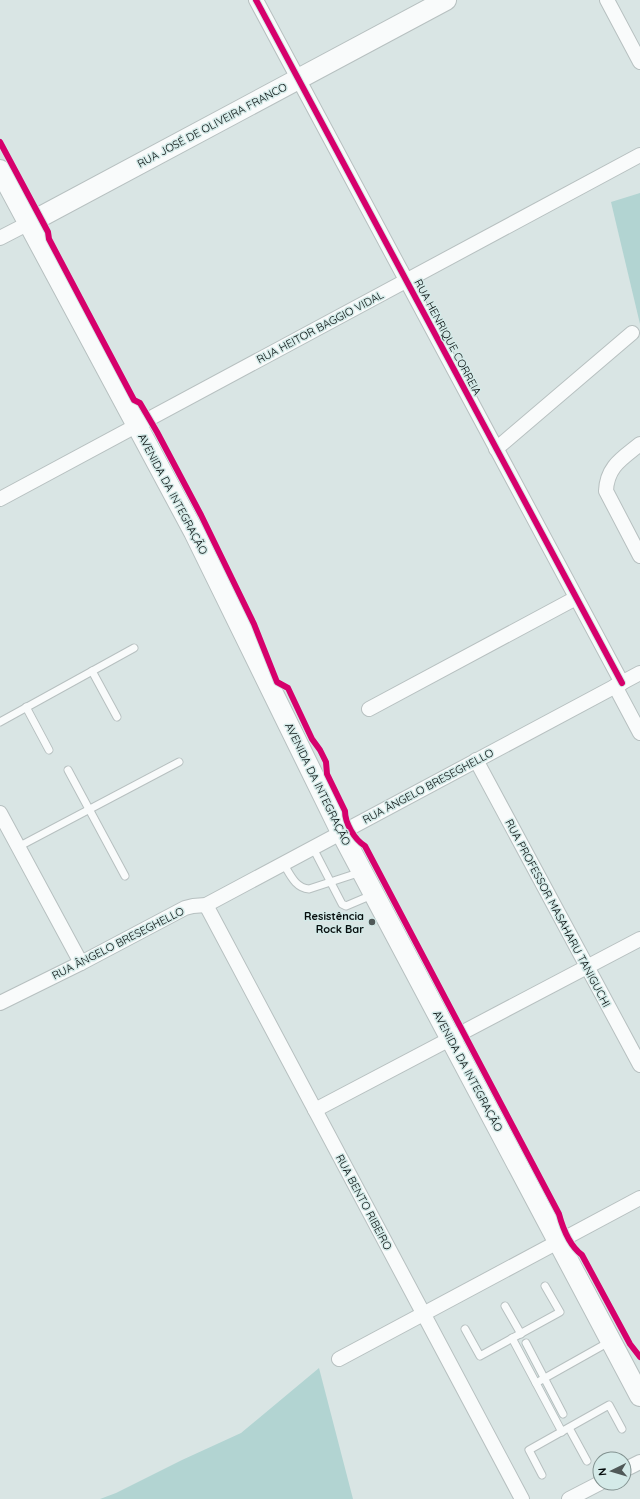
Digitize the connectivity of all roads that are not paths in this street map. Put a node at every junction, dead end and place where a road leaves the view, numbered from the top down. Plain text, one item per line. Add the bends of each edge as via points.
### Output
1 (256, 0) edge
2 (446, 0) edge
3 (606, 0) edge
4 (640, 62) edge
5 (298, 79) junction
6 (640, 154) edge
7 (0, 170) edge
8 (29, 223) junction
9 (0, 238) edge
10 (406, 280) junction
11 (632, 333) dead end
12 (138, 426) junction
13 (640, 444) edge
14 (496, 449) junction
15 (0, 499) edge
16 (640, 556) edge
17 (576, 598) junction
18 (134, 648) dead end
19 (92, 671) junction
20 (640, 673) edge
21 (619, 684) junction
22 (26, 707) junction
23 (369, 709) dead end
24 (117, 717) dead end
25 (0, 722) edge
26 (640, 733) edge
27 (49, 750) dead end
28 (476, 760) junction
29 (179, 762) dead end
30 (68, 770) dead end
31 (89, 810) junction
32 (0, 813) edge
33 (342, 832) junction
34 (18, 847) junction
35 (313, 848) junction
36 (283, 863) junction
37 (362, 871) junction
38 (125, 876) dead end
39 (329, 882) junction
40 (374, 894) junction
41 (206, 905) junction
42 (640, 939) edge
43 (81, 964) junction
44 (587, 967) junction
45 (0, 1003) edge
46 (451, 1039) junction
47 (640, 1065) edge
48 (315, 1110) junction
49 (640, 1198) edge
50 (558, 1242) junction
51 (545, 1286) dead end
52 (505, 1306) dead end
53 (424, 1314) junction
54 (465, 1329) dead end
55 (521, 1334) junction
56 (512, 1338) junction
57 (611, 1341) junction
58 (526, 1343) dead end
59 (339, 1359) dead end
60 (545, 1378) junction
61 (536, 1383) junction
62 (640, 1396) edge
63 (563, 1414) dead end
64 (622, 1428) dead end
65 (565, 1430) junction
66 (587, 1461) dead end
67 (542, 1475) dead end
68 (592, 1487) edge
69 (522, 1499) edge
70 (570, 1499) edge

1 - 5 street, RUA HENRIQUE CORREIA
2 - 5 main road, RUA JOSÉ DE OLIVEIRA FRANCO
3 - 4 street
5 - 8 main road, RUA JOSÉ DE OLIVEIRA FRANCO
5 - 10 street, RUA HENRIQUE CORREIA
6 - 10 street, RUA HEITOR BAGGIO VIDAL
7 - 8 main road, AVENIDA DA INTEGRAÇÃO
8 - 9 street, RUA JOSÉ DE OLIVEIRA FRANCO
8 - 12 main road, AVENIDA DA INTEGRAÇÃO
10 - 12 street, RUA HEITOR BAGGIO VIDAL
10 - 14 street, RUA HENRIQUE CORREIA
11 - 14 street
12 - 15 street, RUA HEITOR BAGGIO VIDAL
12 - 33 main road, AVENIDA DA INTEGRAÇÃO via 215,574
13 - 16 street via 614,466 606,491
14 - 17 street, RUA HENRIQUE CORREIA
17 - 21 street, RUA HENRIQUE CORREIA
17 - 23 street
18 - 19 lane
19 - 22 lane
19 - 24 lane
20 - 21 street, RUA ÂNGELO BRESEGHELLO
21 - 26 street, RUA HENRIQUE CORREIA
21 - 28 street, RUA ÂNGELO BRESEGHELLO
22 - 25 lane
22 - 27 lane
28 - 33 street, RUA ÂNGELO BRESEGHELLO
28 - 44 street, RUA PROFESSOR MASAHARU TANIGUCHI
29 - 31 lane
30 - 31 lane
31 - 34 lane
31 - 38 lane
32 - 34 street
33 - 35 street, RUA ÂNGELO BRESEGHELLO
33 - 37 main road, AVENIDA DA INTEGRAÇÃO
34 - 43 street
35 - 36 street, RUA ÂNGELO BRESEGHELLO
35 - 39 lane
36 - 39 lane via 296,884 303,889
36 - 41 street, RUA ÂNGELO BRESEGHELLO
37 - 39 lane
37 - 40 main road, AVENIDA DA INTEGRAÇÃO
39 - 40 lane via 342,904 346,906
40 - 46 main road, AVENIDA DA INTEGRAÇÃO
41 - 43 street, RUA ÂNGELO BRESEGHELLO via 185,908
41 - 48 street, RUA BENTO RIBEIRO
42 - 44 street
43 - 45 street, RUA ÂNGELO BRESEGHELLO
44 - 46 street
44 - 47 street, RUA PROFESSOR MASAHARU TANIGUCHI
46 - 48 street
46 - 50 main road, AVENIDA DA INTEGRAÇÃO
48 - 53 street, RUA BENTO RIBEIRO
49 - 50 street
50 - 53 street
50 - 57 main road, AVENIDA DA INTEGRAÇÃO
51 - 55 lane via 560,1312
52 - 55 lane
53 - 59 street
53 - 69 street, RUA BENTO RIBEIRO
54 - 56 lane via 480,1356
55 - 56 lane
56 - 61 lane
57 - 60 lane
57 - 62 main road, AVENIDA DA INTEGRAÇÃO
58 - 60 lane
60 - 61 lane
60 - 63 lane
61 - 65 lane
64 - 65 lane via 610,1405
65 - 66 lane
65 - 67 lane via 529,1450
68 - 70 street

